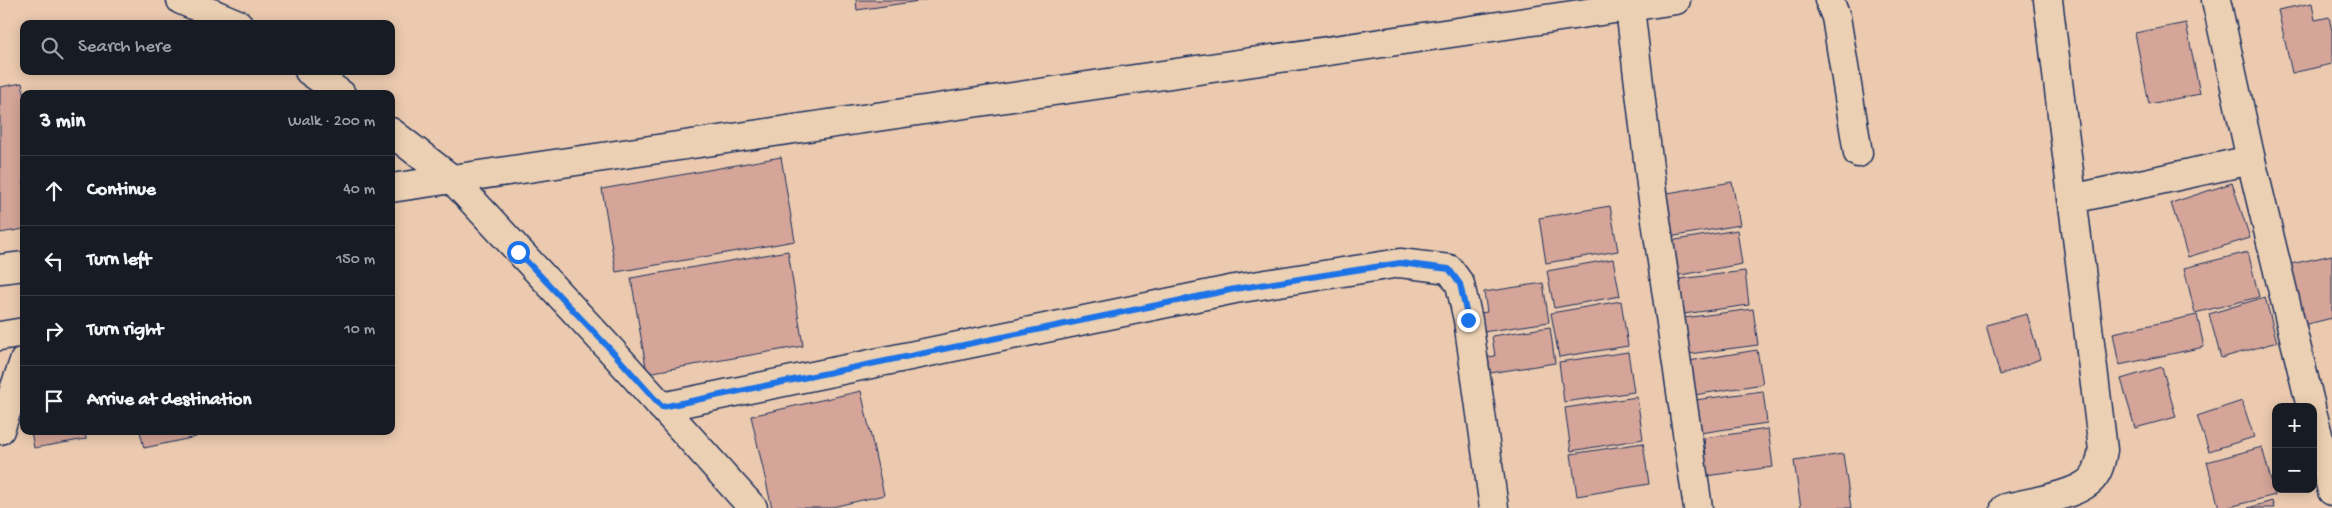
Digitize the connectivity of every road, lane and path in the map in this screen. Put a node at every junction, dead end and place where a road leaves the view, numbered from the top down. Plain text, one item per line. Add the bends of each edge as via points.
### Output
1 (181, 0) edge
2 (1676, 0) edge
3 (1829, 0) edge
4 (2048, 0) edge
5 (2216, 0) edge
6 (1630, 4) edge
7 (228, 20) edge
8 (315, 75) edge
9 (336, 90) edge
10 (395, 135) edge
11 (1858, 153) dead end
12 (2251, 160) junction
13 (453, 180) junction
14 (395, 187) edge
15 (2072, 199) junction
16 (20, 266) edge
17 (0, 269) edge
18 (20, 333) edge
19 (0, 336) edge
20 (20, 372) edge
21 (2310, 403) edge
22 (662, 407) junction
23 (0, 430) edge
24 (2317, 431) edge
25 (2332, 491) edge
26 (753, 508) edge
27 (1494, 508) edge
28 (1698, 508) edge
29 (2005, 508) edge

1 - 7 street
2 - 6 street
3 - 11 street via 1836,17
4 - 15 street
5 - 12 street
6 - 13 street
6 - 28 street via 1652,193
8 - 9 street
10 - 13 street
12 - 15 street
12 - 21 street
13 - 14 street
13 - 22 street
15 - 29 street via 2104,450 2092,480 2074,491
16 - 17 street
18 - 19 street
20 - 23 street
22 - 26 street
22 - 27 street via 1235,289 1400,263 1449,269 1460,284 1468,320
24 - 25 street

